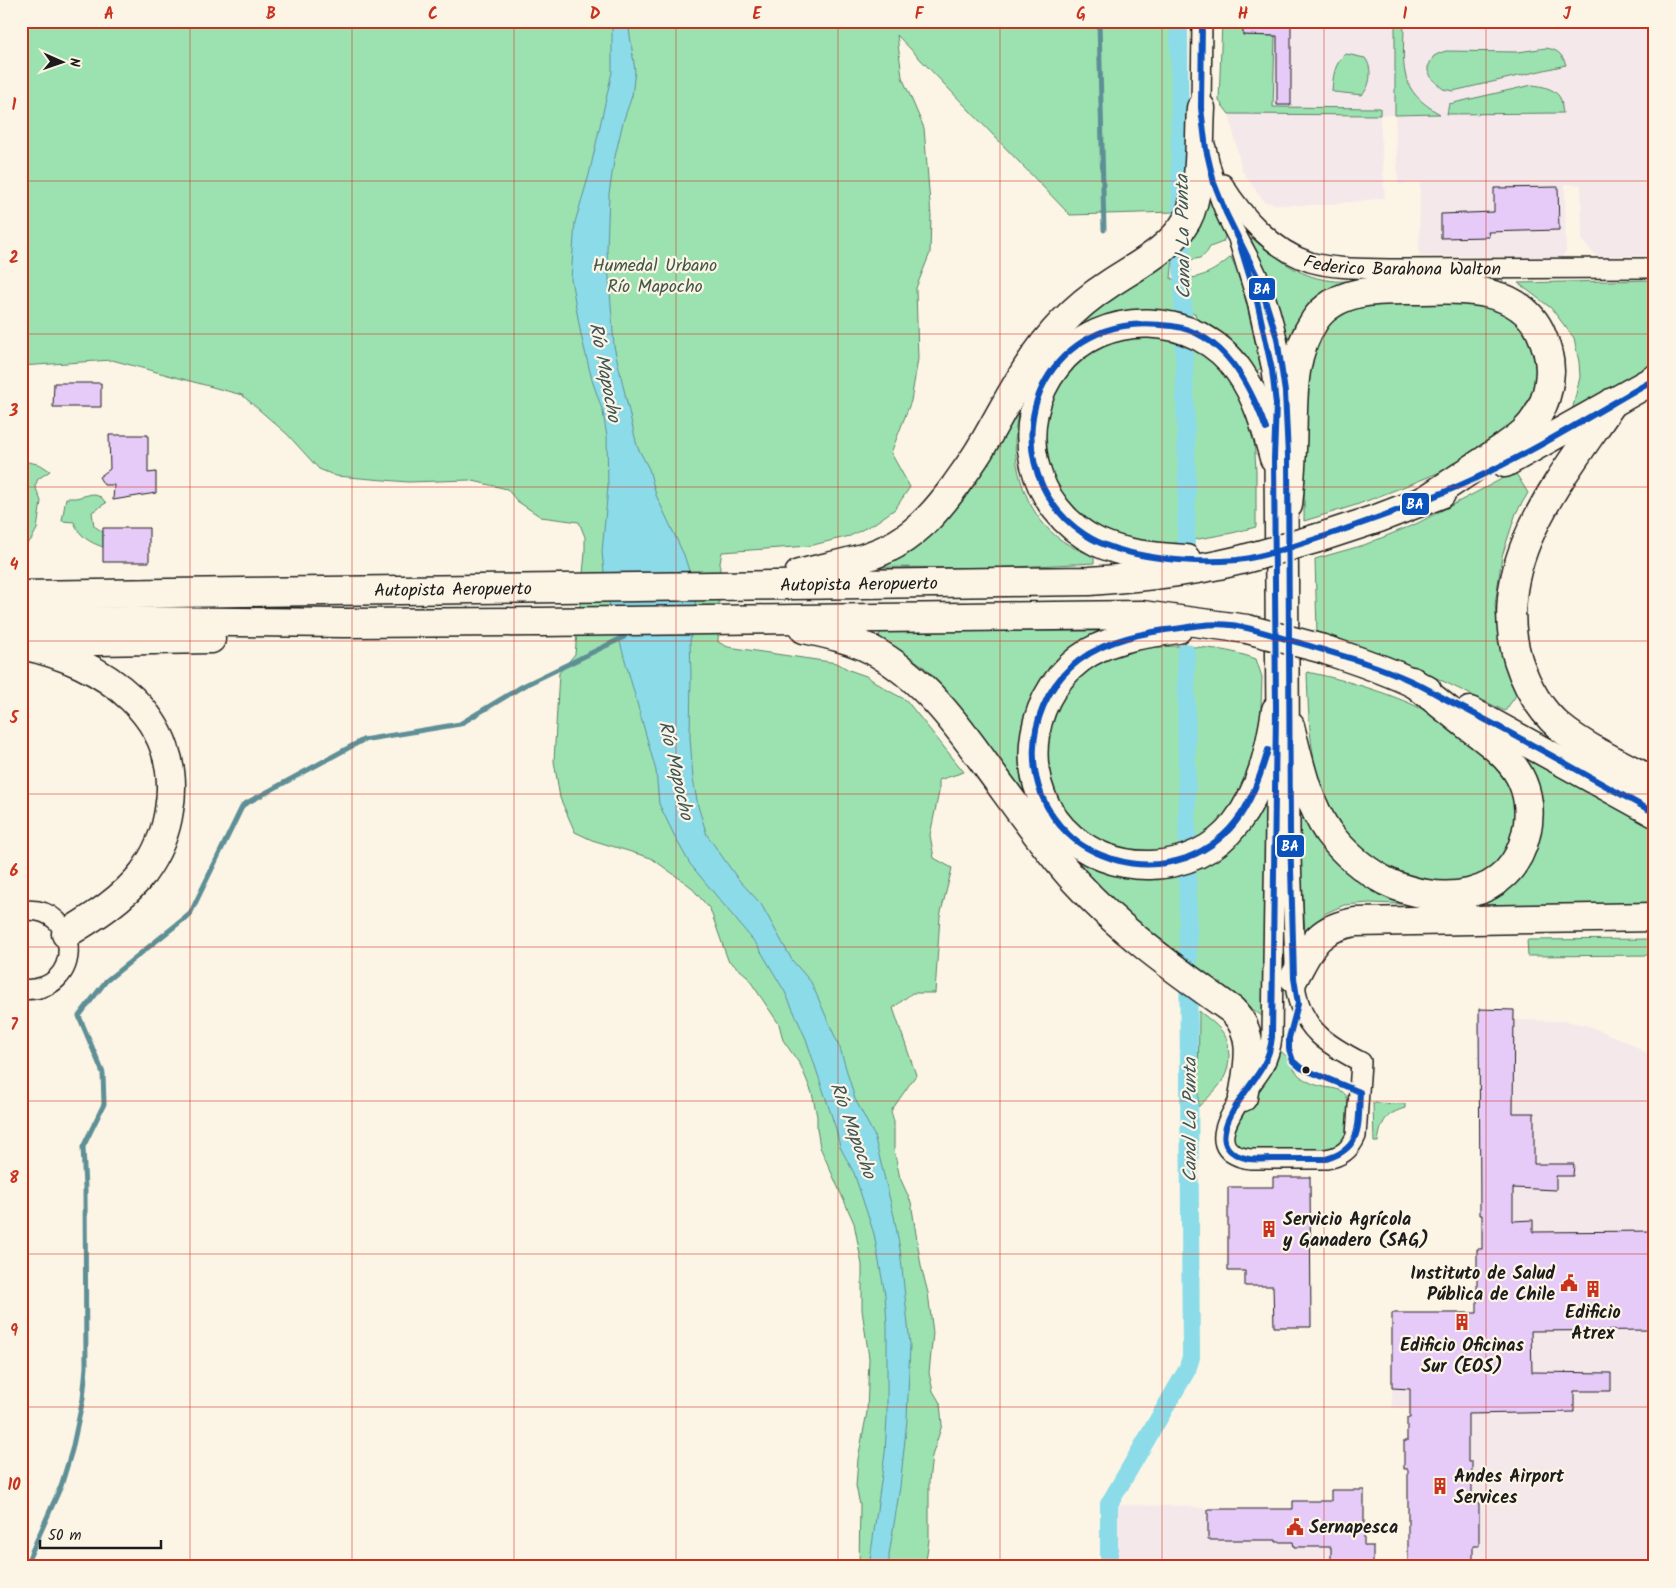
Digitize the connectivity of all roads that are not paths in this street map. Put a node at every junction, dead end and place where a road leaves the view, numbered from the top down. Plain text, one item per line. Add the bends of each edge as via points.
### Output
1 (1202, 21) edge
2 (1201, 108) junction
3 (1206, 149) junction
4 (1239, 242) junction
5 (1655, 268) edge
6 (1655, 379) edge
7 (1613, 402) junction
8 (1274, 458) junction
9 (1424, 501) junction
10 (1288, 506) junction
11 (1251, 557) junction
12 (751, 585) junction
13 (21, 595) edge
14 (768, 620) junction
15 (21, 622) edge
16 (344, 623) junction
17 (1219, 624) junction
18 (21, 643) edge
19 (1412, 681) junction
20 (1283, 718) junction
21 (1655, 782) edge
22 (1655, 813) edge
23 (21, 911) edge
24 (1655, 917) edge
25 (66, 934) junction
26 (1294, 978) junction
27 (21, 989) edge
28 (1243, 1097) junction

1 - 2 street
2 - 3 street
2 - 12 highway via 1197,181 1191,209 1181,228 1155,254 1088,300 1054,331 1016,384 981,448 933,514 895,544 862,559
3 - 4 street via 1214,183
3 - 5 street, Federico Barahona Walton via 1233,200 1251,221 1277,245 1311,262 1398,269
4 - 8 street via 1257,301 1272,370 1276,404
4 - 10 street via 1259,280 1277,338 1284,392
6 - 7 highway, Autopista Aeropuerto
7 - 9 highway, Autopista Aeropuerto via 1473,480
7 - 21 highway via 1550,497 1526,543 1513,582 1512,636 1526,681 1548,715 1571,735
8 - 11 highway via 1255,399 1240,371 1221,350 1182,328 1136,324 1119,326 1090,337 1065,355 1048,377 1036,403 1030,434 1034,467 1040,484 1057,511 1081,533 1096,542 1130,553 1210,560
8 - 20 street
9 - 10 highway via 1524,432 1540,413 1546,398 1550,368 1544,339 1537,326 1516,304 1492,294 1463,289 1360,292 1345,296 1322,312 1311,326 1298,362
9 - 11 highway, Autopista Aeropuerto, bridge via 1318,538
10 - 20 street
11 - 12 highway, Autopista Aeropuerto via 1164,574 1090,581
12 - 13 highway, Autopista Aeropuerto
14 - 16 highway, Autopista Aeropuerto
14 - 17 highway, Autopista Aeropuerto via 1142,615
14 - 28 highway via 854,642 873,651 914,680 955,722 1043,843 1077,883 1122,928 1239,1017 1248,1036 1249,1049
15 - 16 highway, Autopista Aeropuerto
16 - 18 highway, Autopista Aeropuerto via 280,634 224,638
17 - 19 highway, Autopista Aeropuerto, bridge via 1323,649
17 - 20 highway via 1116,641 1089,653 1066,671 1048,695 1037,723 1032,753 1042,798 1055,820 1086,849 1118,862 1150,866 1188,858 1219,840 1236,824 1248,804
18 - 25 highway via 82,665 111,681 136,701 156,728 170,768 172,784 168,815 152,860 102,912
19 - 20 highway via 1505,756 1525,789 1529,814 1527,834 1520,853 1506,873 1480,890 1448,896 1418,892 1385,880 1358,863 1336,842 1319,817
19 - 22 highway, Autopista Aeropuerto
20 - 26 street
20 - 28 street via 1271,1047
23 - 25 street via 35,910 50,916
24 - 26 highway via 1354,922 1337,925 1322,934 1309,949
25 - 27 street via 68,958 62,973 48,986
26 - 28 street via 1298,1004 1307,1022 1332,1046 1361,1062 1354,1143 1336,1158 1241,1158 1229,1152 1223,1134

